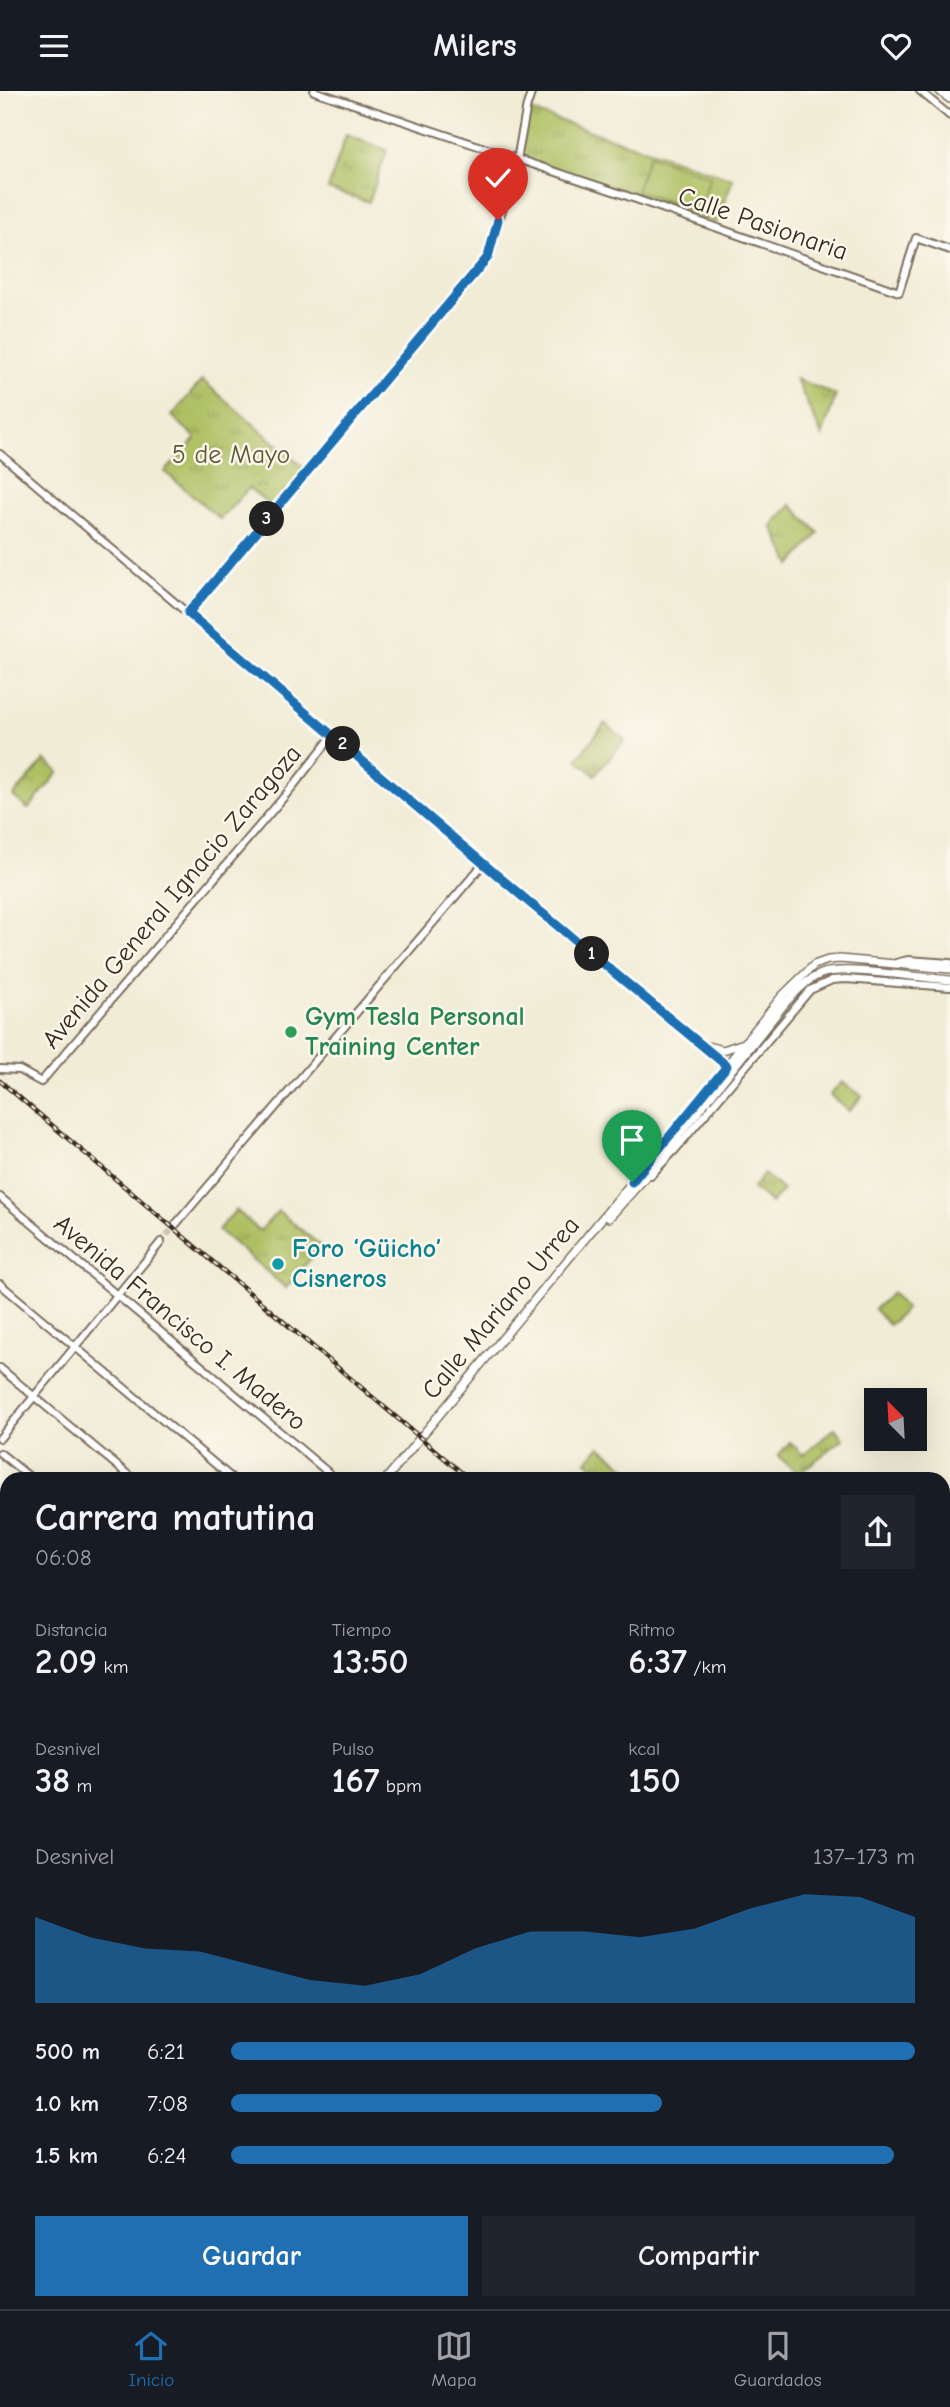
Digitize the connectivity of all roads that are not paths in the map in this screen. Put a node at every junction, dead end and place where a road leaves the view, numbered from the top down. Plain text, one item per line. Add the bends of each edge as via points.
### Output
1 (314, 91) edge
2 (532, 91) edge
3 (920, 91) edge
4 (942, 91) edge
5 (950, 98) edge
6 (950, 116) edge
7 (517, 160) junction
8 (950, 250) edge
9 (0, 454) edge
10 (188, 613) junction
11 (333, 735) junction
12 (484, 863) junction
13 (950, 963) edge
14 (893, 964) junction
15 (950, 969) edge
16 (873, 977) junction
17 (950, 980) edge
18 (950, 987) edge
19 (748, 1041) junction
20 (699, 1044) junction
21 (730, 1068) junction
22 (0, 1069) edge
23 (643, 1179) junction
24 (0, 1197) edge
25 (176, 1224) tunnel mouth
26 (161, 1242) tunnel mouth
27 (0, 1284) edge
28 (117, 1295) junction
29 (76, 1346) junction
30 (0, 1368) edge
31 (34, 1396) junction
32 (0, 1438) edge
33 (0, 1453) edge
34 (23, 1472) edge
35 (125, 1472) edge
36 (225, 1472) edge
37 (328, 1472) edge
38 (392, 1472) edge
39 (398, 1472) edge

1 - 7 street, Calle Pasionaria
2 - 7 street
3 - 6 street
4 - 5 highway
7 - 8 street, Calle Pasionaria via 899,292 916,238
7 - 10 street via 488,257
9 - 10 street
10 - 11 street
11 - 12 street
11 - 22 street, Avenida General Ignacio Zaragoza via 41,1082 19,1070
12 - 20 street
12 - 25 street
13 - 14 street via 908,960
14 - 15 main road
14 - 19 main road via 840,959 814,965 782,996
16 - 17 main road
16 - 18 street
16 - 21 main road via 845,970 811,979
16 - 23 street via 832,980 810,991 675,1150
19 - 20 main road via 723,1051
19 - 21 main road
20 - 21 street
21 - 23 main road, Calle Mariano Urrea
21 - 38 main road, Calle Mariano Urrea
23 - 39 main road, Calle Mariano Urrea
24 - 28 street, Avenida Francisco I. Madero
26 - 28 street
27 - 29 street
28 - 29 street
28 - 37 street, Avenida Francisco I. Madero
29 - 31 street
29 - 36 street
30 - 31 street
31 - 32 street
31 - 35 street
33 - 34 street

